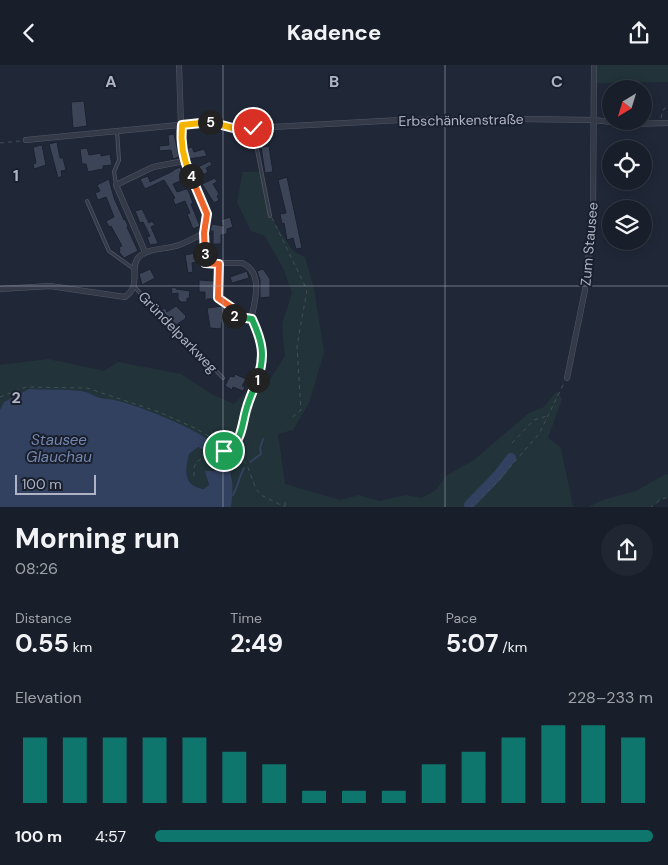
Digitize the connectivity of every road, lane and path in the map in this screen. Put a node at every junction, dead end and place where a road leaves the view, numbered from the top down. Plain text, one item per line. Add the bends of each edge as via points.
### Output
1 (179, 65) edge
2 (594, 65) edge
3 (668, 106) edge
4 (594, 120) junction
5 (661, 123) junction
6 (668, 123) edge
7 (182, 125) junction
8 (253, 128) junction
9 (117, 131) junction
10 (26, 141) joint
11 (0, 143) edge
12 (184, 161) junction
13 (116, 185) junction
14 (87, 201) dead end
15 (270, 215) joint
16 (204, 233) junction
17 (145, 252) junction
18 (219, 264) junction
19 (135, 270) junction
20 (134, 286) junction
21 (0, 289) edge
22 (252, 319) junction
23 (223, 378) dead end
24 (567, 378) joint
25 (0, 397) edge
26 (548, 416) junction
27 (292, 418) dead end
28 (512, 443) dead end
29 (223, 445) junction
30 (232, 447) junction
31 (224, 451) junction
32 (194, 476) dead end
33 (668, 497) edge
34 (285, 499) dead end
35 (286, 507) edge
36 (470, 507) edge
37 (650, 507) edge

1 - 7 street
2 - 4 street, Zum Stausee
3 - 5 path via 660,115
4 - 5 street, Erbschänkenstraße
4 - 8 street, Erbschänkenstraße via 401,121
4 - 24 street, Zum Stausee via 593,213 585,290
5 - 6 street, Erbschänkenstraße
7 - 8 street, Erbschänkenstraße via 209,122 233,128
7 - 9 street, Erbschänkenstraße
7 - 12 street via 180,141
8 - 15 lane
9 - 10 street, Erbschänkenstraße
9 - 13 lane via 119,160 114,172
10 - 11 path
12 - 13 street via 153,167
12 - 16 street via 207,214
13 - 17 street
14 - 19 lane via 109,251
15 - 27 path via 307,290 297,346 301,410
16 - 17 street via 178,245
16 - 18 street via 205,263
17 - 19 street, Gründelparkweg via 136,261
18 - 22 street via 218,298 231,307 234,317
18 - 22 street via 242,263 252,272 256,290
19 - 20 street, Gründelparkweg
20 - 21 street, Gründelparkweg via 125,297 50,286
20 - 23 lane, Gründelparkweg
22 - 30 path via 260,337 262,366 241,434
24 - 26 path
25 - 29 path via 26,387 88,389 159,413
26 - 28 path via 534,420
26 - 36 path via 539,434
29 - 30 path
29 - 31 path
30 - 31 path
30 - 35 path via 247,465 261,495
31 - 32 path via 196,462
33 - 37 path
34 - 35 path

